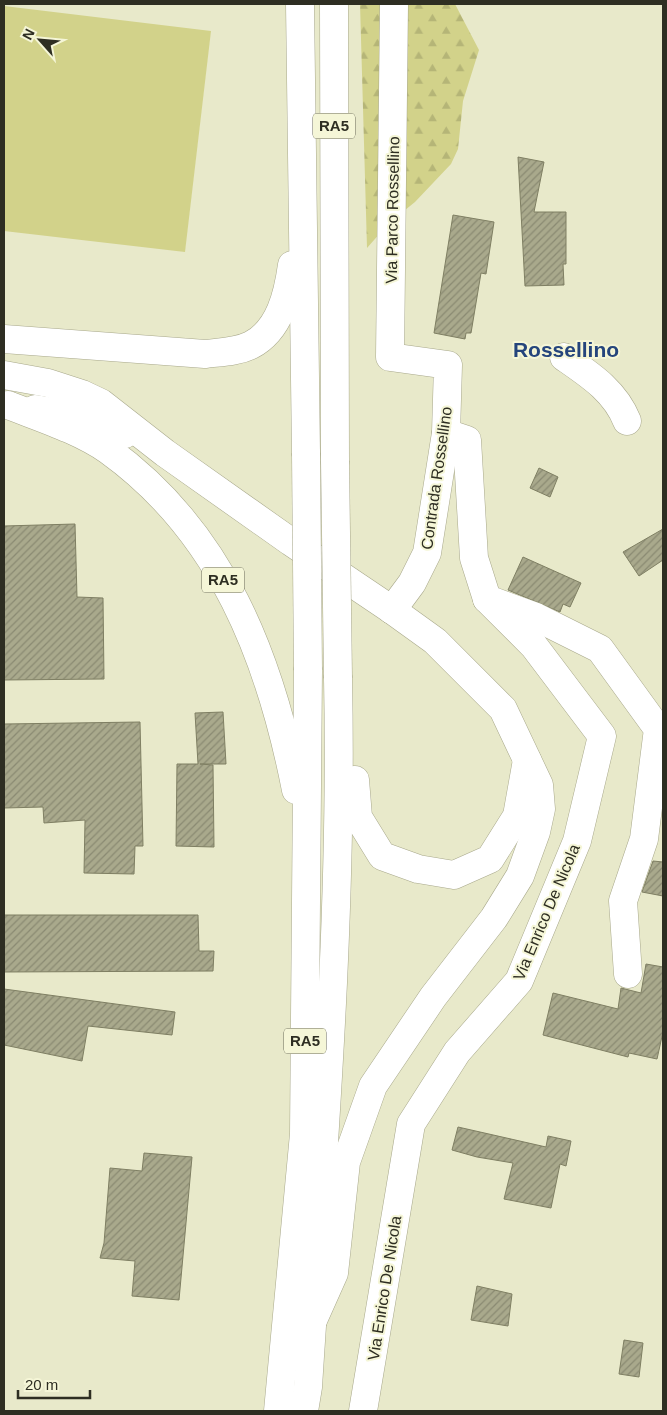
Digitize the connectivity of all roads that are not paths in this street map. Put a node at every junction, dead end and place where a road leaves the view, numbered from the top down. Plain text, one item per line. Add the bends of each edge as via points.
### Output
1 (300, 4) edge
2 (334, 4) edge
3 (394, 4) edge
4 (302, 186) junction
5 (4, 339) edge
6 (564, 357) dead end
7 (448, 365) joint
8 (4, 375) edge
9 (6, 405) edge
10 (627, 421) dead end
11 (446, 433) junction
12 (165, 452) junction
13 (487, 599) junction
14 (392, 610) junction
15 (339, 738) junction
16 (527, 758) junction
17 (308, 849) junction
18 (628, 974) dead end
19 (312, 1320) junction
20 (278, 1411) edge
21 (304, 1411) edge
22 (363, 1411) edge

1 - 4 main road, RA5
2 - 15 main road, RA5, bridge
3 - 7 main road, Via Parco Rossellino via 390,357
4 - 5 main road, RA5 via 283,306 272,326 252,344 233,351 206,354
4 - 17 main road, RA5, bridge
6 - 10 main road via 602,384 621,407
7 - 11 main road, Contrada Rossellino
8 - 12 main road via 48,383 88,397 122,418
9 - 12 main road via 97,422
9 - 17 main road, RA5 via 65,428 107,450 181,515 208,552 253,636 284,731
11 - 13 main road via 467,440 474,558
11 - 14 main road, Contrada Rossellino via 427,553 412,583
12 - 14 main road
13 - 18 main road via 536,617 600,650 658,729 644,838 623,901
13 - 22 main road, Via Enrico De Nicola via 534,646 602,736 577,841 519,982 457,1052 411,1124
14 - 16 main road, RA5 via 434,641 503,709
15 - 16 main road via 354,756 358,817 382,856 418,869 454,875 490,859 517,816
15 - 19 main road, RA5 via 334,985
16 - 19 main road, RA5 via 539,785 541,808 520,876 494,918 433,997 373,1086 346,1162 334,1273
17 - 20 main road, RA5 via 304,1134
19 - 21 main road, RA5

